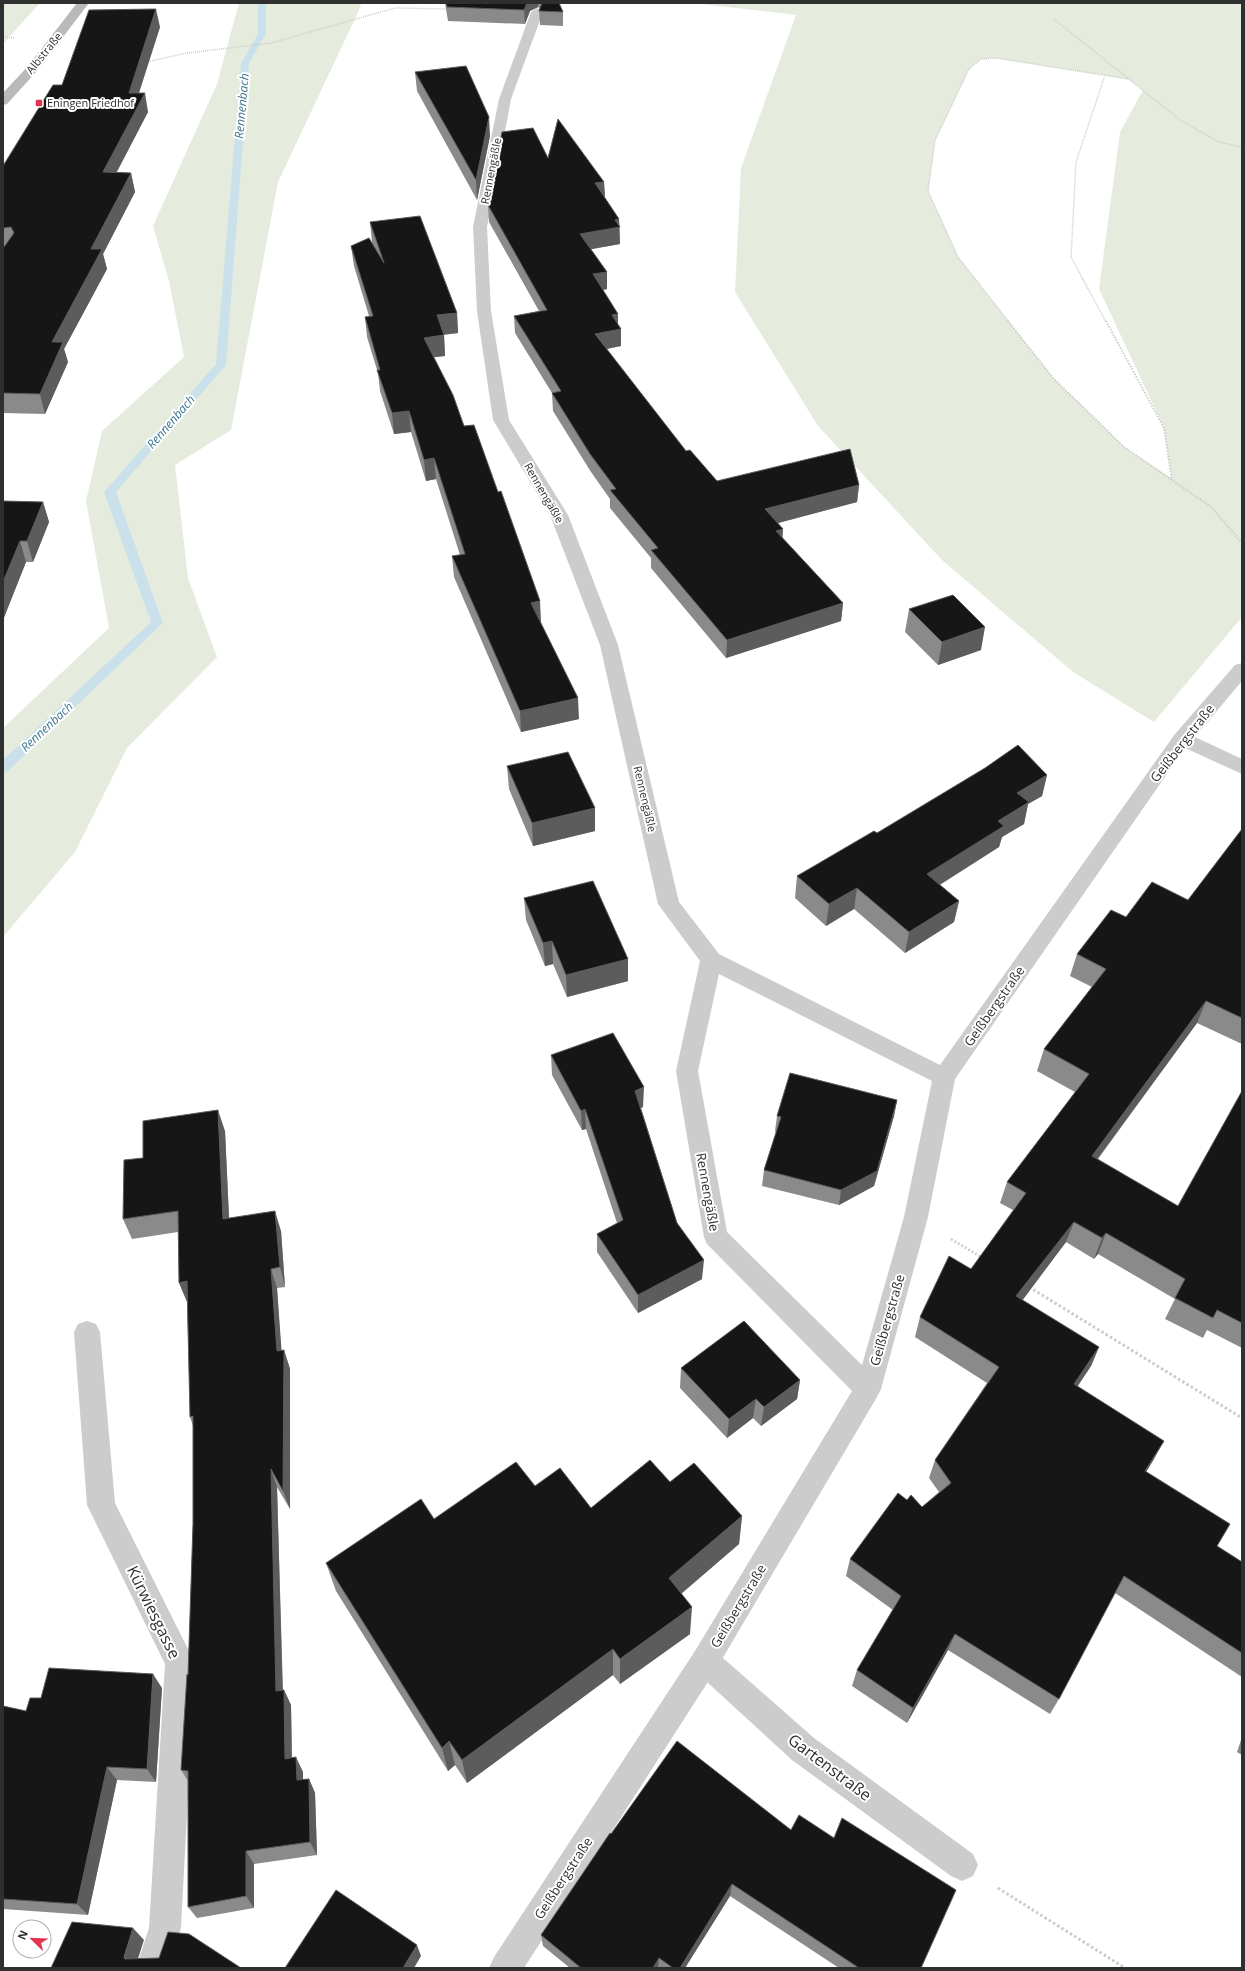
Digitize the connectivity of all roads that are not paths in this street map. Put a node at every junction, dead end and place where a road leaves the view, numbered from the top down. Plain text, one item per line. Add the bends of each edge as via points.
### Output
1 (83, 3) edge
2 (538, 12) edge
3 (3, 100) edge
4 (1242, 669) edge
5 (1182, 739) junction
6 (1242, 767) edge
7 (711, 960) junction
8 (944, 1077) junction
9 (87, 1332) dead end
10 (868, 1389) junction
11 (705, 1661) junction
12 (962, 1865) road end
13 (152, 1968) edge
14 (505, 1968) edge

1 - 3 main road, Albstraße via 33,68
2 - 7 street, Rennengäßle via 505,99 480,227 484,311 501,420 559,516 609,645 669,904
4 - 5 street, Geißbergstraße
5 - 6 street
5 - 8 street, Geißbergstraße
7 - 8 street, Rennengäßle
7 - 10 street, Rennengäßle via 687,1071 716,1236
8 - 10 street, Geißbergstraße via 916,1217
9 - 13 street, Kürwiesgasse via 102,1505 180,1663 164,1928
10 - 11 street, Geißbergstraße
11 - 12 street, Gartenstraße via 803,1749
11 - 14 street, Geißbergstraße

